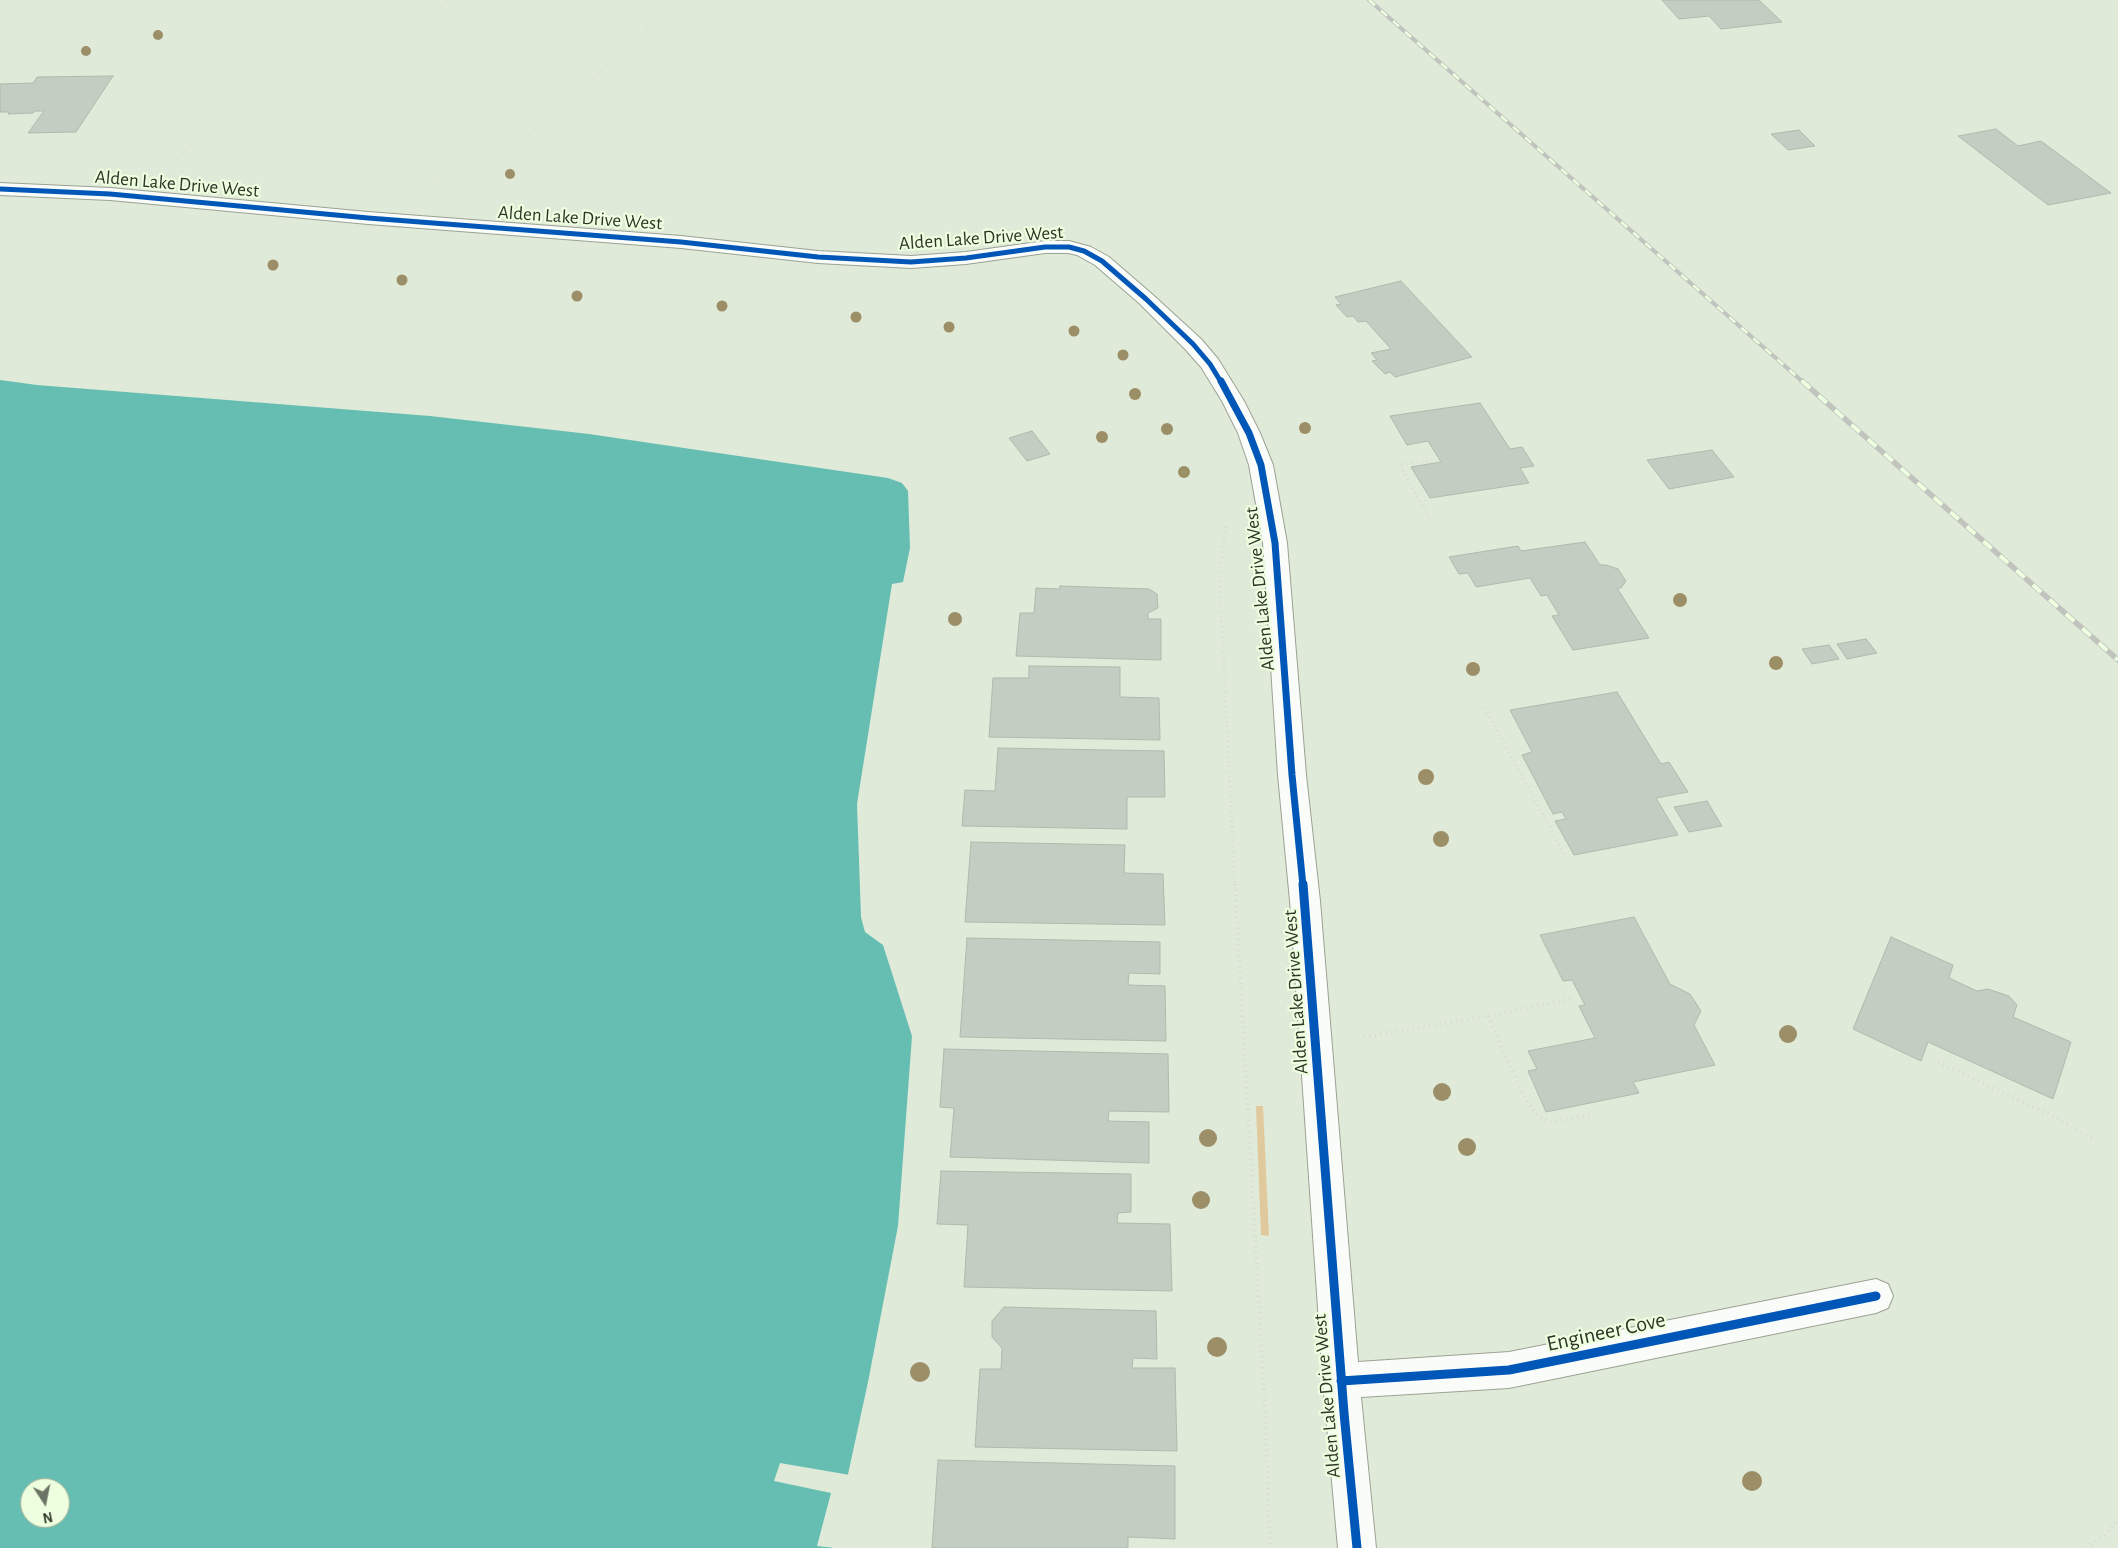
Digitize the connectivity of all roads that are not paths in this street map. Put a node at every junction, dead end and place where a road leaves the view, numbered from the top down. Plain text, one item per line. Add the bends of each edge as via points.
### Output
1 (0, 189) edge
2 (1876, 1296) dead end
3 (1341, 1381) junction
4 (1357, 1548) edge

1 - 3 street, Alden Lake Drive West via 51,190 681,242 818,257 911,262 1070,247 1102,261 1146,299 1210,364 1234,400 1261,465 1275,543
2 - 3 street, Engineer Cove via 1509,1370
3 - 4 street, Alden Lake Drive West

